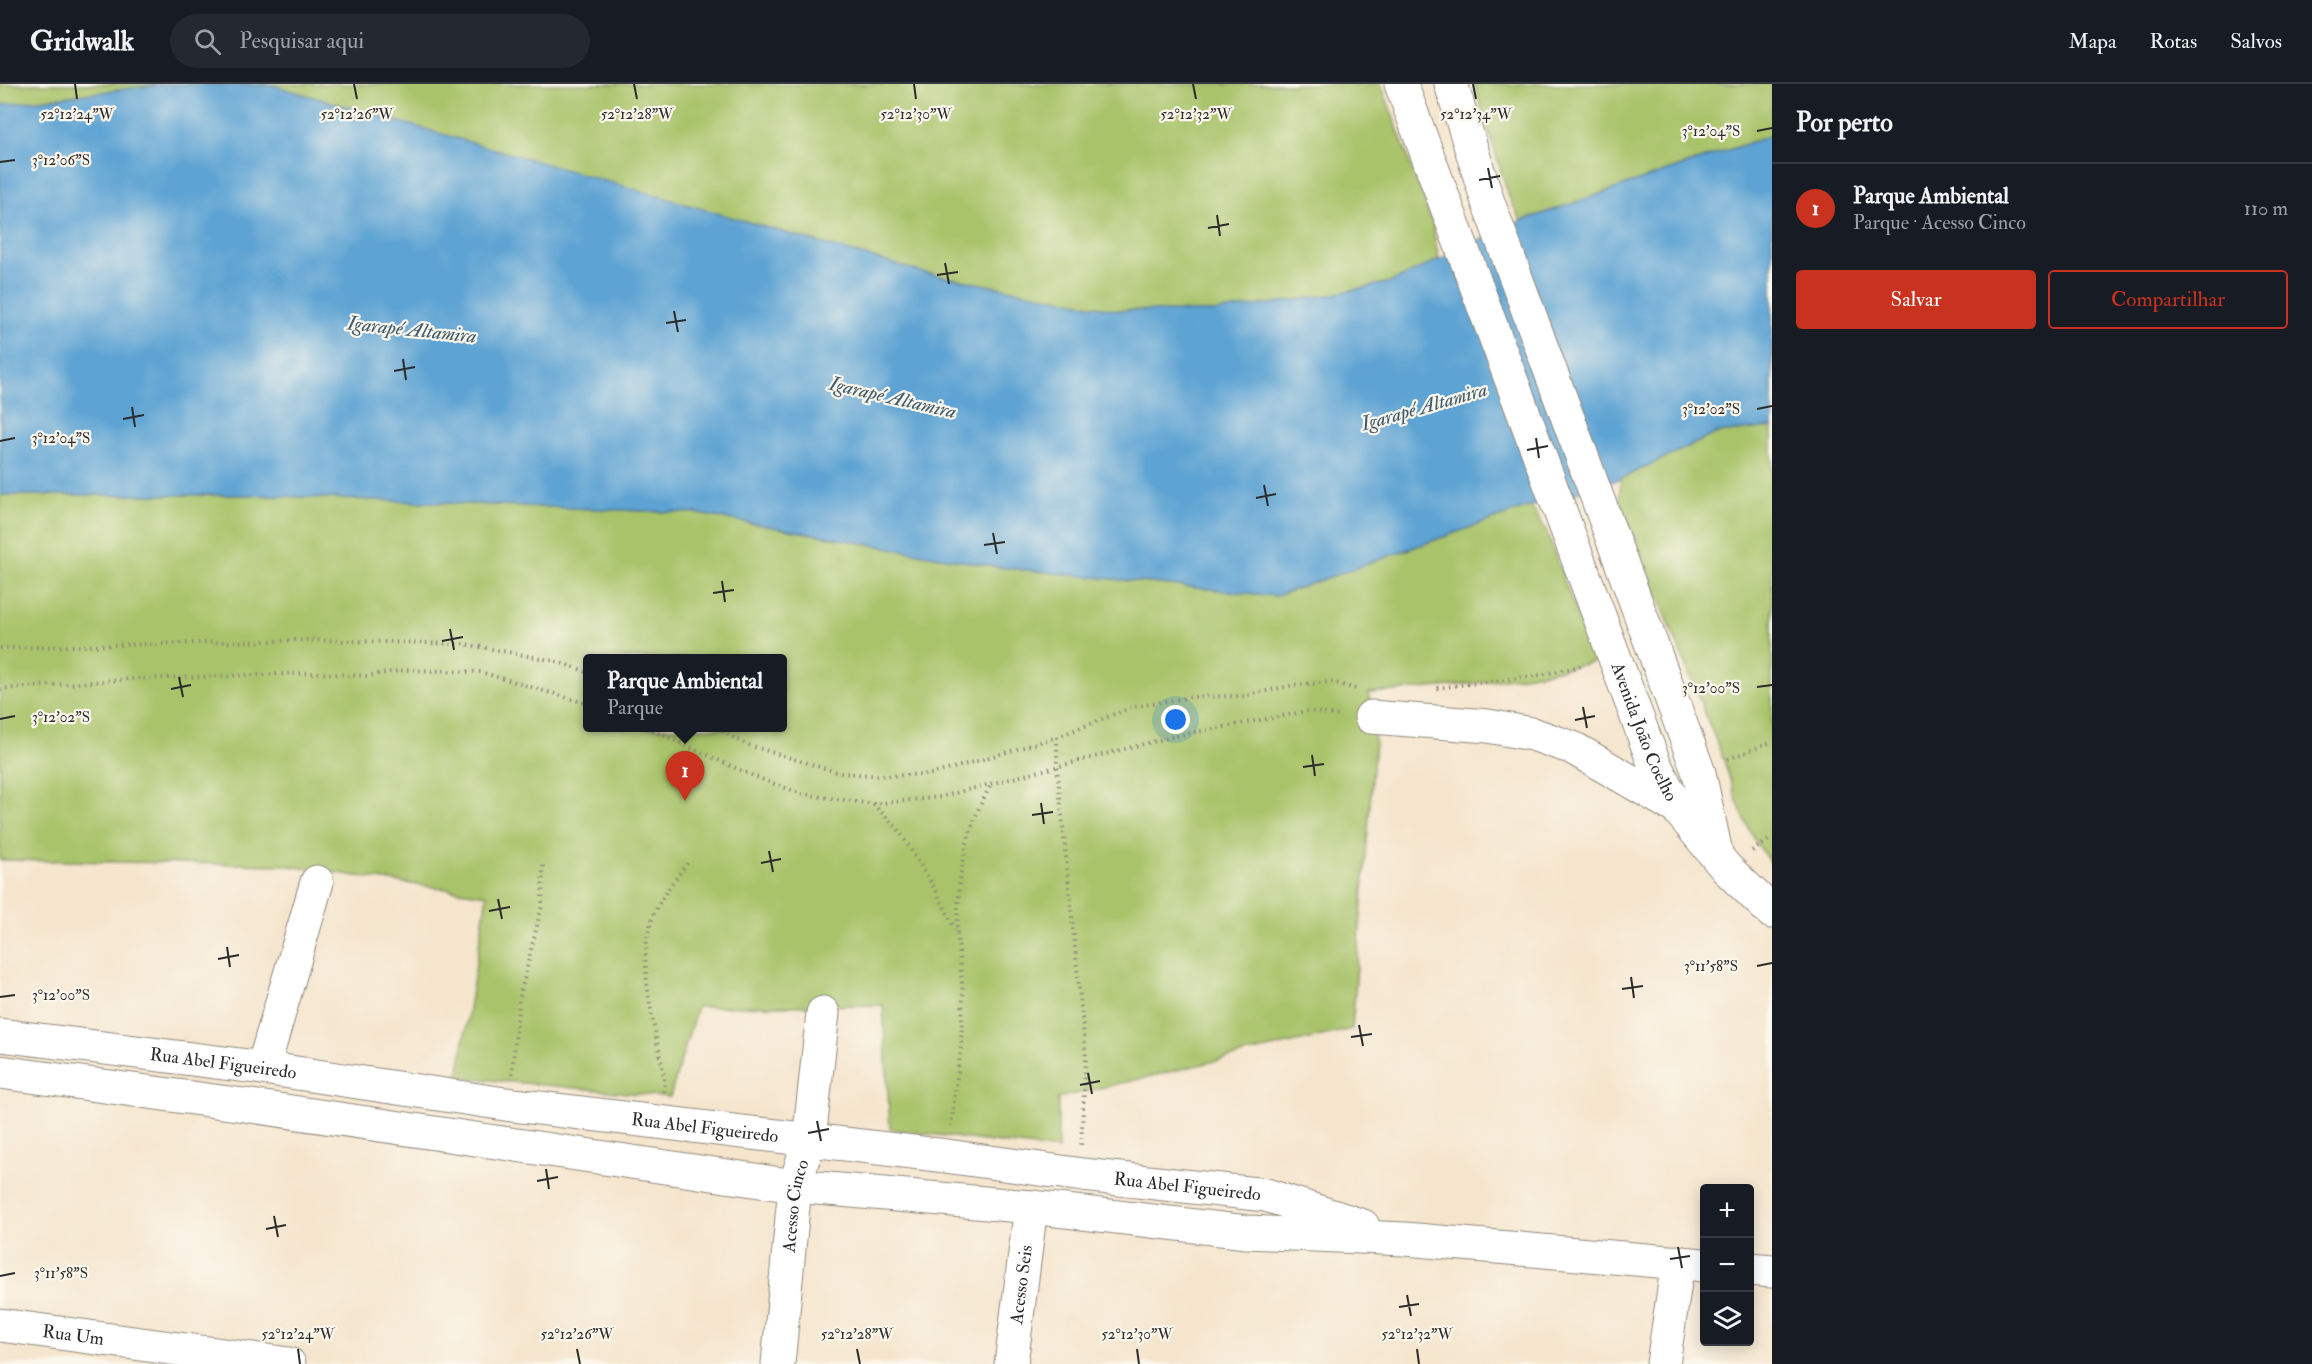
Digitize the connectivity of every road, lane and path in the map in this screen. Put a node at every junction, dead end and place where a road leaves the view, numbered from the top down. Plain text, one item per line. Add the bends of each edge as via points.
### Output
1 (1401, 84) edge
2 (1451, 84) edge
3 (0, 648) edge
4 (1594, 662) dead end
5 (583, 670) edge
6 (0, 689) edge
7 (1425, 689) dead end
8 (583, 703) edge
9 (1371, 717) junction
10 (656, 732) edge
11 (724, 732) edge
12 (1057, 737) junction
13 (1772, 742) edge
14 (1058, 766) junction
15 (1699, 773) junction
16 (992, 784) junction
17 (873, 804) junction
18 (1677, 808) junction
19 (1708, 814) junction
20 (1717, 857) junction
21 (688, 862) dead end
22 (543, 863) dead end
23 (317, 882) dead end
24 (1772, 912) edge
25 (957, 934) junction
26 (823, 1013) dead end
27 (0, 1035) edge
28 (263, 1068) junction
29 (0, 1072) edge
30 (505, 1104) junction
31 (660, 1123) junction
32 (809, 1140) junction
33 (946, 1156) junction
34 (1083, 1175) junction
35 (795, 1186) junction
36 (1031, 1207) junction
37 (1405, 1239) junction
38 (1691, 1263) edge
39 (1754, 1269) edge
40 (1772, 1270) edge
41 (0, 1325) edge
42 (289, 1364) edge
43 (778, 1364) edge
44 (1011, 1364) edge
45 (1663, 1364) edge

1 - 18 street, Avenida João Coelho via 1654,763
2 - 15 street via 1488,202
3 - 5 path via 308,640 465,644 555,660
4 - 7 path via 1542,675
6 - 8 path via 144,679 318,673 367,676 404,670 481,672
9 - 12 path via 1368,693 1333,682 1133,707
9 - 14 path via 1356,719 1308,711 1171,737
9 - 18 street via 1488,726 1532,734 1572,748
10 - 17 path via 802,794
11 - 12 path via 745,744 840,772 885,776 933,774
12 - 14 path
13 - 15 path
14 - 16 path
14 - 34 path via 1086,1058
15 - 19 street
16 - 17 path via 940,797
16 - 25 path via 978,808 964,849
17 - 25 path via 898,829 937,892
18 - 19 street
18 - 20 street, Avenida João Coelho
19 - 20 street
20 - 24 street, Avenida João Coelho
21 - 31 path via 656,910 647,951 646,978 664,1088
22 - 30 path via 542,905 519,1000 516,1050
23 - 28 street
25 - 33 path via 963,992 961,1047
26 - 32 street, Acesso Cinco
27 - 28 street, Rua Abel Figueiredo
28 - 30 street, Rua Abel Figueiredo
29 - 35 street, Rua Abel Figueiredo
30 - 31 street, Rua Abel Figueiredo
31 - 32 street, Rua Abel Figueiredo
32 - 33 street, Rua Abel Figueiredo
32 - 35 street, Acesso Cinco
33 - 34 street, Rua Abel Figueiredo
34 - 37 street, Rua Abel Figueiredo via 1266,1195
35 - 36 street, Rua Abel Figueiredo
35 - 43 street, Acesso Cinco
36 - 37 street, Rua Abel Figueiredo via 1247,1232
36 - 44 street, Acesso Seis
37 - 38 street, Rua Abel Figueiredo
38 - 45 street
39 - 40 street
41 - 42 street, Rua Um

